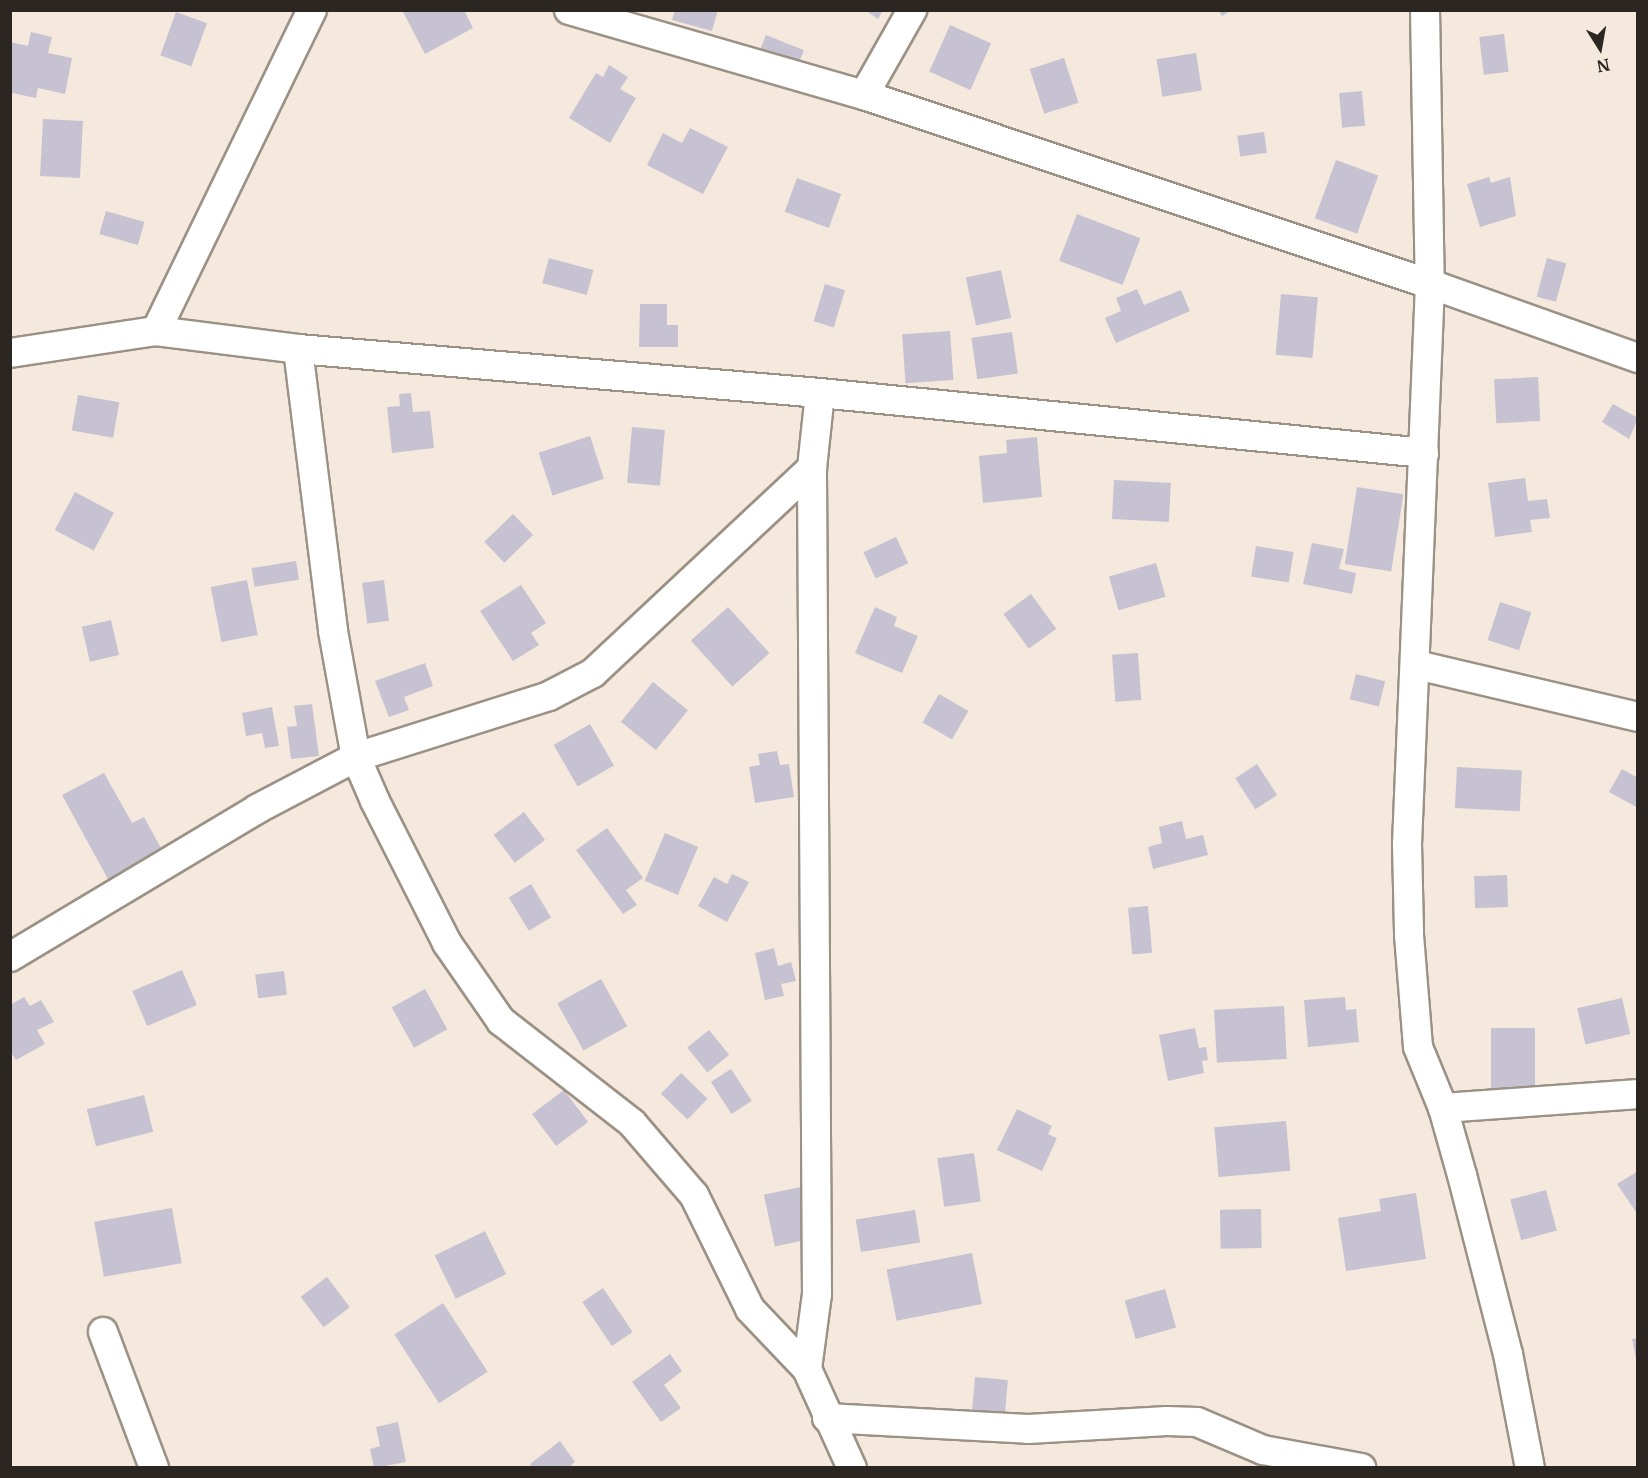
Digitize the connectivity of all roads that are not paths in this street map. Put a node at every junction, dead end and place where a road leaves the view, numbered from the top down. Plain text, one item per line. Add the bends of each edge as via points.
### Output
1 (312, 10) edge
2 (569, 10) edge
3 (912, 10) edge
4 (1425, 10) edge
5 (864, 95) junction
6 (1430, 284) junction
7 (156, 331) junction
8 (298, 349) junction
9 (10, 353) edge
10 (1638, 358) edge
11 (820, 393) junction
12 (1424, 453) junction
13 (812, 468) junction
14 (1417, 665) junction
15 (1638, 717) edge
16 (356, 758) junction
17 (10, 957) edge
18 (1638, 1094) edge
19 (1443, 1108) junction
20 (103, 1332) dead end
21 (807, 1369) junction
22 (827, 1418) junction
23 (1525, 1466) edge
24 (154, 1467) edge
25 (852, 1467) edge
26 (1361, 1467) edge

1 - 7 street
2 - 5 street
3 - 5 street
4 - 6 street
5 - 6 street
6 - 10 street
6 - 12 street
7 - 8 street
7 - 9 street
8 - 11 street
8 - 16 street via 333,632
11 - 12 street
11 - 13 street
12 - 14 street
13 - 16 street via 593,673 549,696
13 - 21 street via 812,832 819,1159 817,1294
14 - 15 street
14 - 19 street via 1407,844 1409,935 1418,1047
16 - 17 street via 257,809
16 - 21 street via 447,944 501,1021 632,1123 694,1195 750,1309
18 - 19 street
19 - 23 street via 1508,1354
20 - 24 street
21 - 22 street
22 - 25 street
22 - 26 street via 1039,1429 1167,1420 1197,1422 1263,1450

